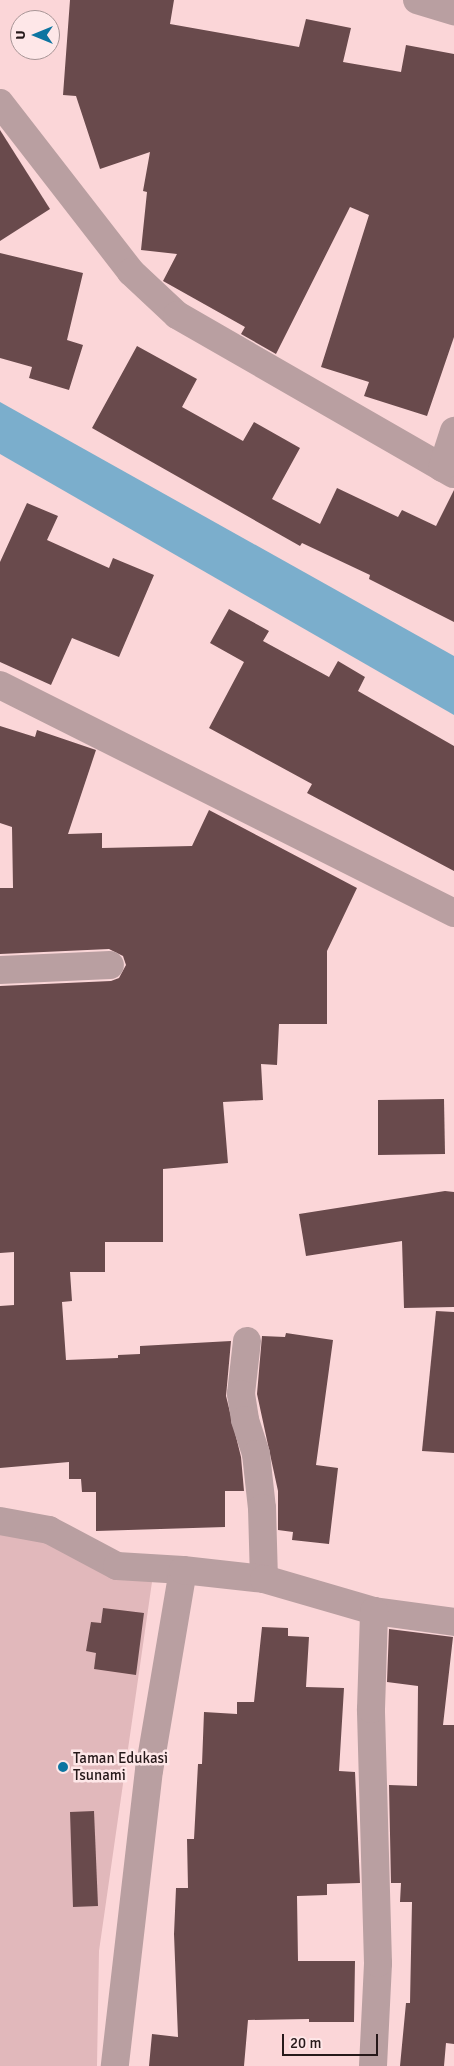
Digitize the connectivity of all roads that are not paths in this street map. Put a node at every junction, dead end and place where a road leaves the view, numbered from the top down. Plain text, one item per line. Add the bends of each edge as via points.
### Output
1 (417, 0) edge
2 (454, 9) edge
3 (0, 103) edge
4 (454, 431) edge
5 (448, 471) edge
6 (0, 685) edge
7 (454, 914) edge
8 (110, 965) dead end
9 (0, 970) edge
10 (247, 1341) dead end
11 (0, 1521) edge
12 (183, 1570) junction
13 (264, 1580) junction
14 (374, 1611) junction
15 (454, 1622) edge
16 (115, 2066) edge
17 (373, 2066) edge

1 - 2 street
3 - 5 street via 131,272 177,315
4 - 5 street
6 - 7 street
8 - 9 street
10 - 13 street via 241,1394 257,1463
11 - 12 street via 49,1530 117,1566
12 - 13 street
12 - 16 street via 149,1770
13 - 14 street
14 - 15 street
14 - 17 street via 371,1709 378,1963

